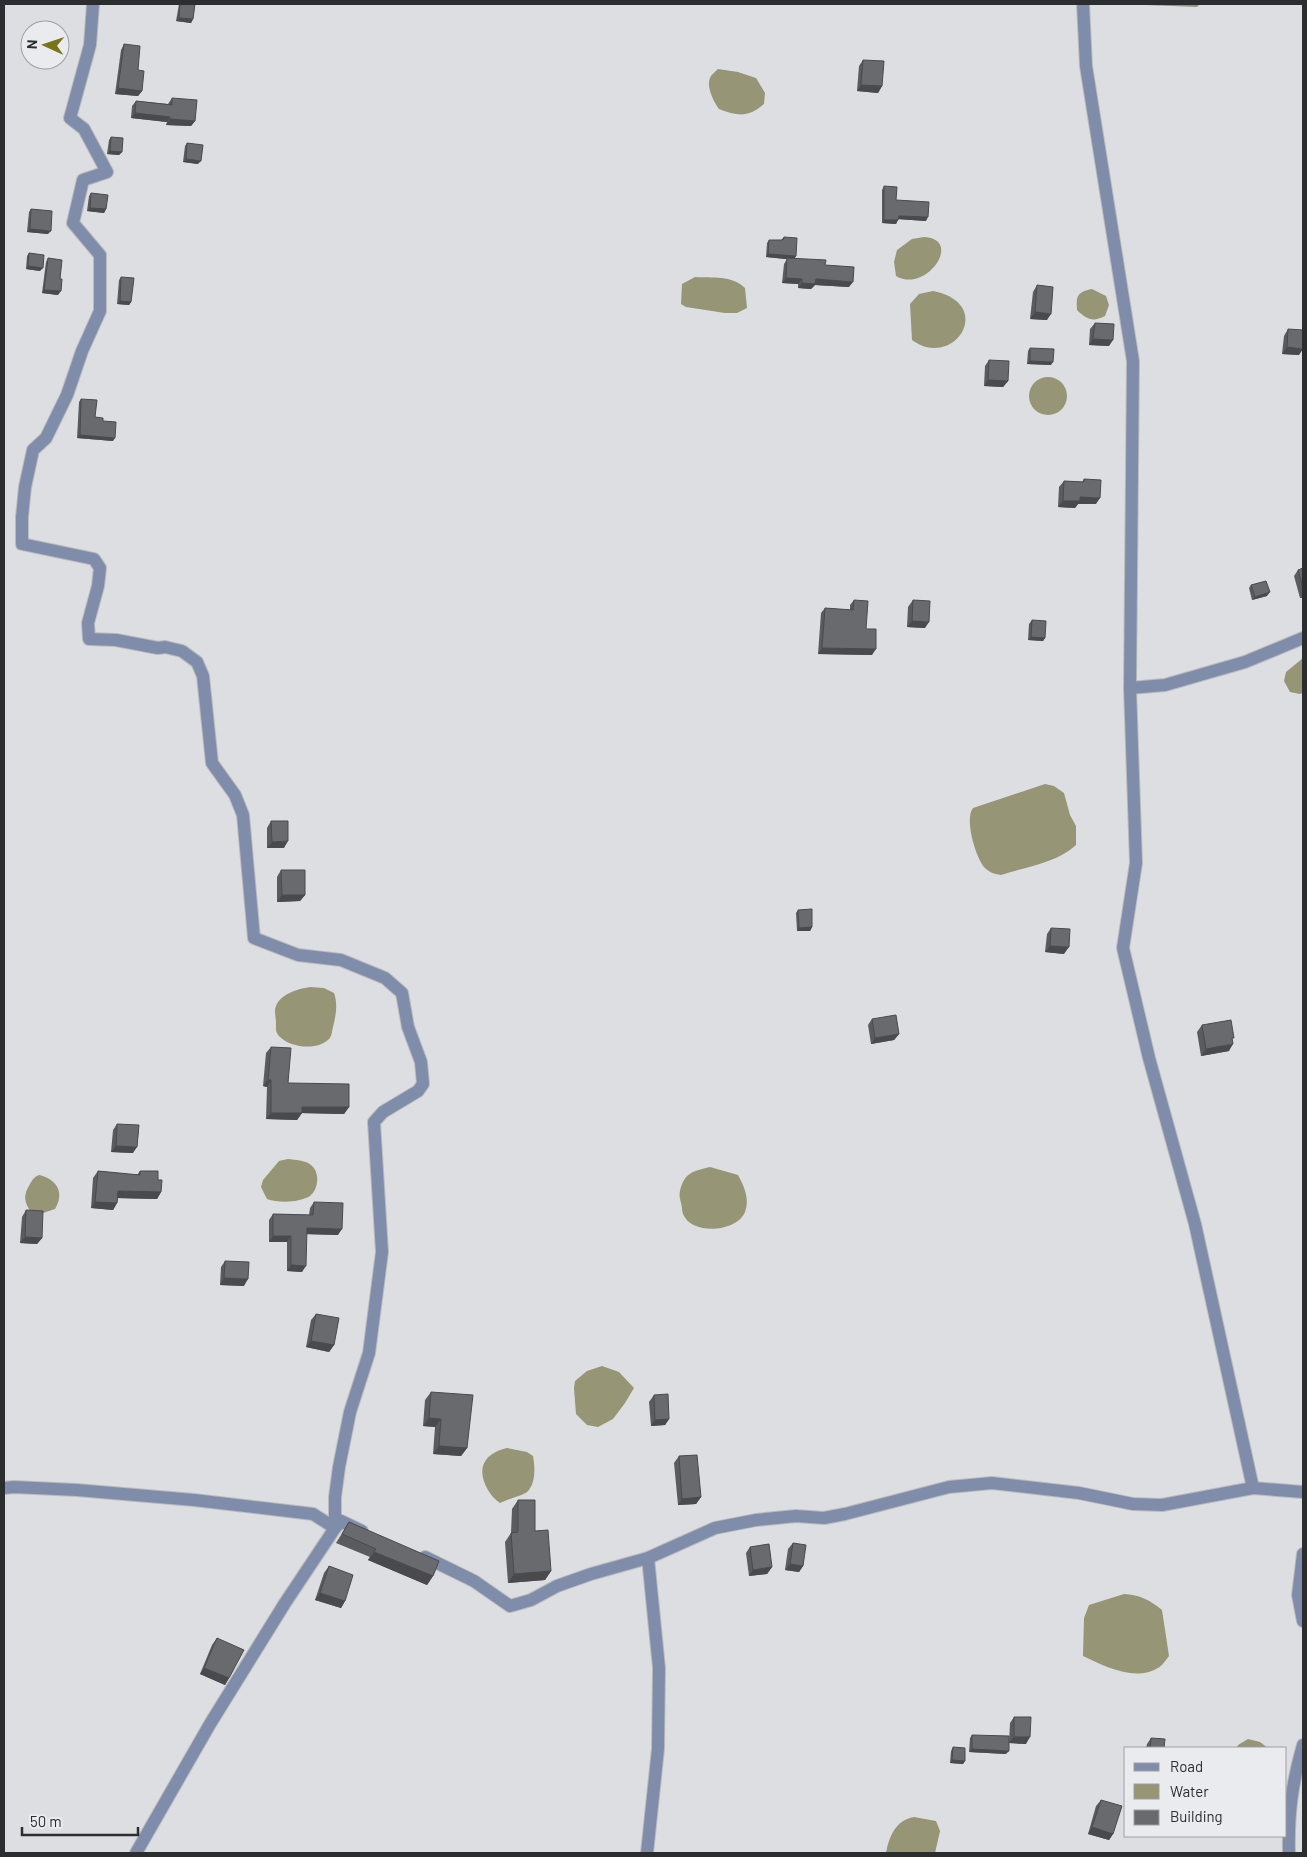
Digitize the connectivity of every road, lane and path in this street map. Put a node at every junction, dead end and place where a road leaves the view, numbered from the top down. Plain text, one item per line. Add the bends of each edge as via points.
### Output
1 (93, 4) edge
2 (1083, 4) edge
3 (1303, 638) edge
4 (1130, 688) junction
5 (4, 1488) edge
6 (1253, 1488) junction
7 (1303, 1492) edge
8 (335, 1528) junction
9 (374, 1536) edge
10 (409, 1550) edge
11 (1303, 1554) edge
12 (648, 1558) junction
13 (1303, 1621) edge
14 (1303, 1745) edge
15 (136, 1853) edge
16 (647, 1853) edge
17 (1289, 1853) edge

1 - 8 street via 90,45 70,118 84,129 107,172 83,180 74,223 100,255 100,311 67,395 46,438 33,450 25,488 22,544 94,559 100,568 88,623 90,639 182,651 197,662 203,676 212,764 235,795 243,816 254,938 298,955 341,960 385,978 402,993 408,1027 421,1062 423,1084 418,1091 383,1112 374,1122 382,1252 369,1352 350,1412 339,1467
2 - 4 street via 1086,66 1133,361
3 - 4 street via 1245,662 1165,685
4 - 6 street via 1136,863 1123,948 1149,1058 1196,1224
5 - 8 street via 77,1490 313,1514
6 - 7 street
6 - 12 street via 1162,1504 1133,1504 992,1483 949,1487 824,1518 796,1516 715,1528
8 - 9 street via 341,1521
8 - 15 street via 210,1724
10 - 12 street via 474,1581 510,1606 531,1600 557,1586
11 - 13 street via 1298,1595
12 - 16 street via 659,1668 658,1749
14 - 17 street via 1294,1775 1288,1822

